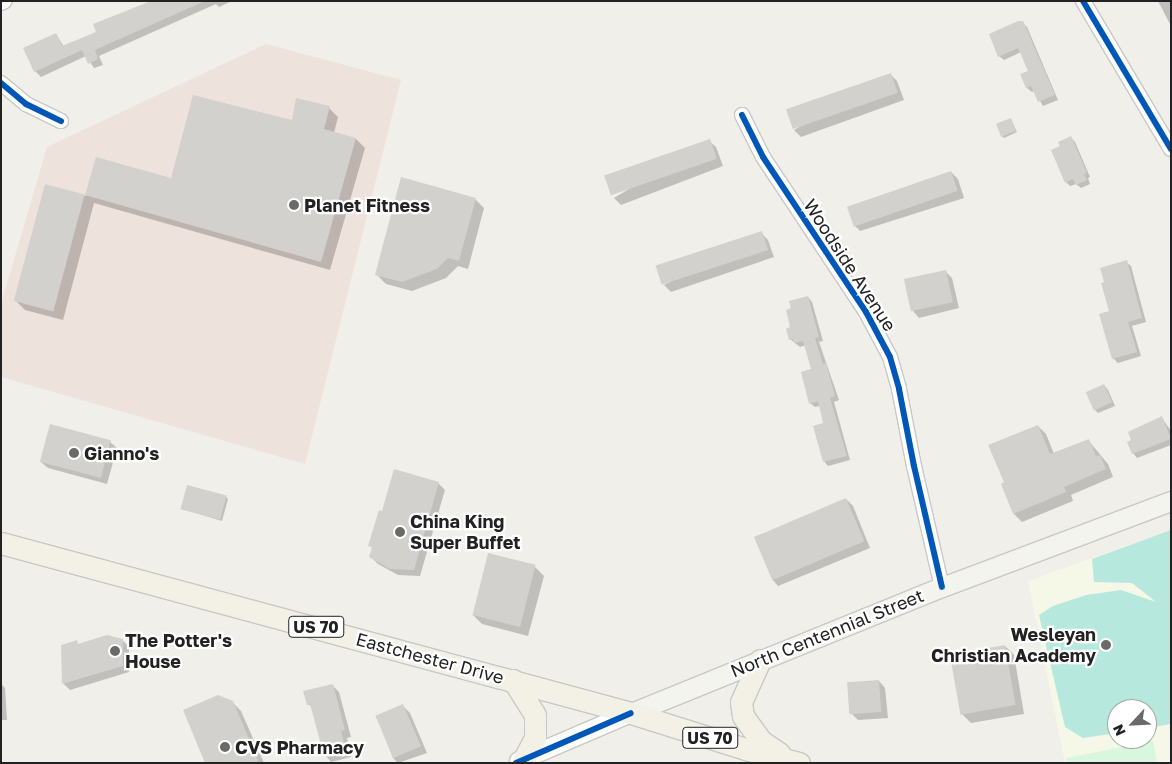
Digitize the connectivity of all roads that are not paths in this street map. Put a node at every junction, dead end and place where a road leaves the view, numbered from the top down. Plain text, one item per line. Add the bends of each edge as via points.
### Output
1 (6, 1) edge
2 (1083, 1) edge
3 (1, 3) edge
4 (1, 83) edge
5 (742, 115) dead end
6 (61, 121) dead end
7 (1171, 149) edge
8 (1171, 501) edge
9 (1, 543) edge
10 (942, 587) junction
11 (760, 660) junction
12 (513, 680) junction
13 (631, 713) junction
14 (520, 761) edge
15 (795, 762) edge

1 - 3 street
2 - 7 street
4 - 6 street via 26,104
5 - 10 street, Woodside Avenue via 763,157 866,312 890,357
8 - 10 main road, North Centennial Street
9 - 12 main road, Eastchester Drive / US 70
10 - 11 main road, North Centennial Street
11 - 13 main road, North Centennial Street
11 - 15 main road via 744,690 741,702 743,716 761,741
12 - 13 main road, Eastchester Drive / US 70
12 - 14 main road via 535,715 535,738
13 - 14 street, North Centennial Street
13 - 15 main road, Eastchester Drive / US 70

